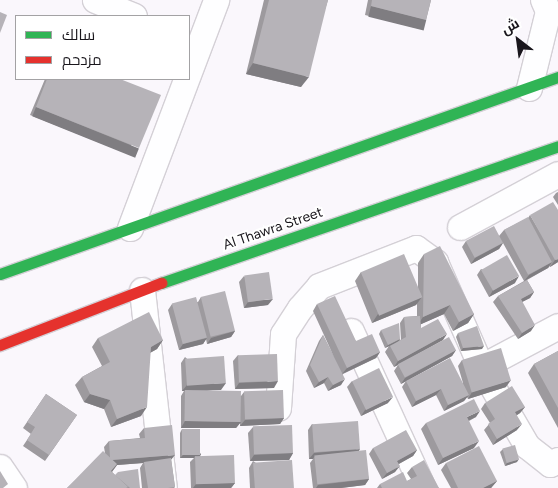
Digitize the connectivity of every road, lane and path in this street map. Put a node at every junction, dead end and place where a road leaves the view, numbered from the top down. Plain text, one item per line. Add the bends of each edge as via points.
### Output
1 (95, 0) edge
2 (216, 0) edge
3 (550, 7) edge
4 (132, 15) edge
5 (195, 42) edge
6 (190, 56) edge
7 (558, 77) edge
8 (182, 80) edge
9 (529, 88) junction
10 (558, 146) edge
11 (558, 174) edge
12 (460, 227) dead end
13 (130, 228) junction
14 (0, 274) edge
15 (328, 281) junction
16 (142, 290) junction
17 (558, 326) edge
18 (0, 345) edge
19 (480, 367) junction
20 (278, 408) edge
21 (558, 460) edge
22 (0, 466) edge
23 (14, 488) edge
24 (164, 488) edge
25 (423, 488) edge

1 - 4 street
2 - 5 street
3 - 9 street
5 - 6 street
7 - 9 main road
8 - 13 street
9 - 13 main road
10 - 16 main road, Al Thawra Street
11 - 12 street
13 - 14 main road
15 - 19 street via 416,248 426,253 435,262
15 - 20 street via 300,308 283,334
15 - 25 street
16 - 18 main road, Al Thawra Street
16 - 24 street
17 - 19 street
19 - 21 street via 527,446 550,464
22 - 23 street

